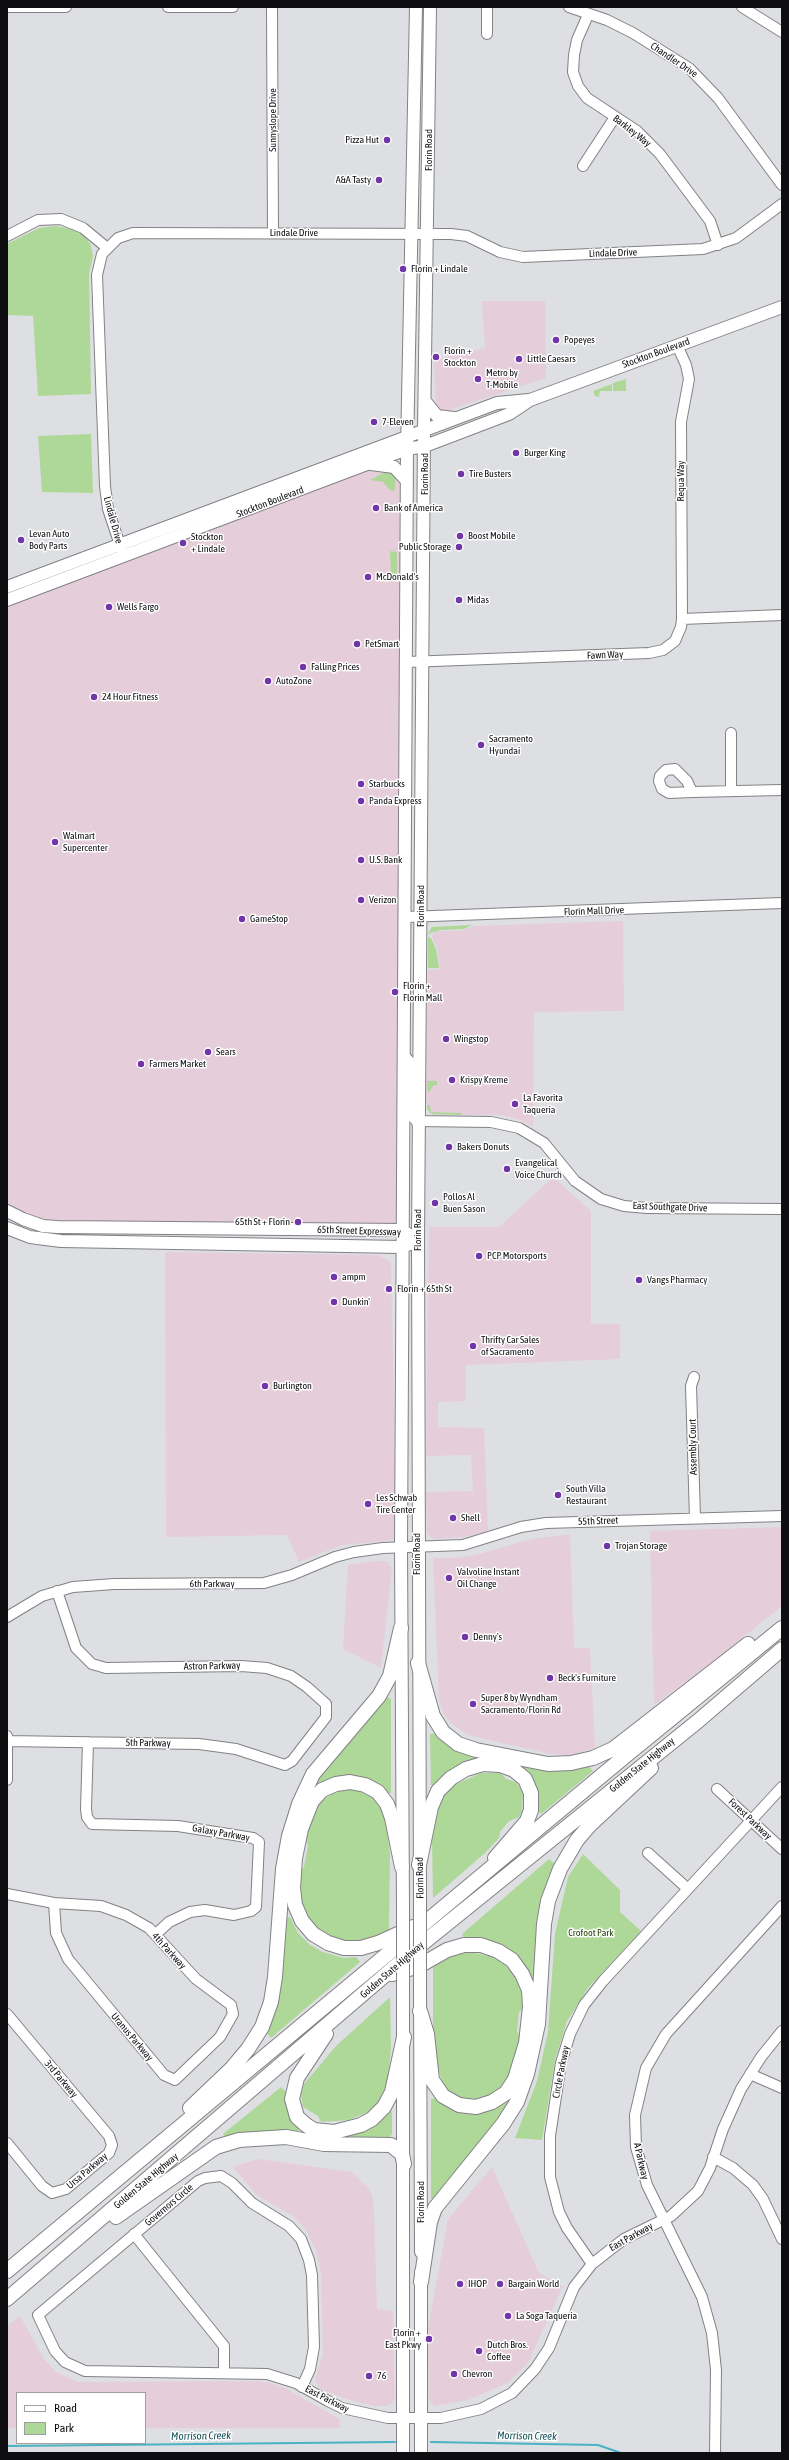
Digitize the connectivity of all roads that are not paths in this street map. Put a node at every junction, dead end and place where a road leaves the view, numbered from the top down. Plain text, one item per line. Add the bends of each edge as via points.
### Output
1 (7, 7) edge
2 (66, 7) edge
3 (168, 7) edge
4 (233, 7) edge
5 (272, 7) edge
6 (416, 7) edge
7 (487, 7) edge
8 (569, 7) edge
9 (742, 7) edge
10 (429, 9) edge
11 (588, 15) junction
12 (782, 32) edge
13 (487, 34) dead end
14 (615, 117) junction
15 (583, 166) dead end
16 (782, 185) edge
17 (782, 204) edge
18 (273, 233) junction
19 (413, 233) junction
20 (428, 234) junction
21 (7, 236) edge
22 (718, 245) junction
23 (106, 247) junction
24 (782, 307) edge
25 (677, 346) junction
26 (530, 400) junction
27 (425, 401) junction
28 (455, 419) junction
29 (424, 430) junction
30 (408, 443) junction
31 (425, 446) junction
32 (370, 464) junction
33 (407, 481) junction
34 (119, 545) junction
35 (124, 557) junction
36 (7, 587) edge
37 (7, 600) edge
38 (782, 615) edge
39 (682, 619) junction
40 (423, 661) junction
41 (407, 662) junction
42 (731, 732) dead end
43 (731, 790) junction
44 (782, 790) edge
45 (692, 792) dead end
46 (782, 903) edge
47 (406, 917) junction
48 (421, 917) junction
49 (404, 1055) junction
50 (420, 1122) junction
51 (782, 1209) edge
52 (7, 1211) edge
53 (7, 1228) edge
54 (154, 1228) junction
55 (174, 1228) junction
56 (268, 1229) junction
57 (310, 1229) junction
58 (402, 1230) junction
59 (418, 1240) junction
60 (130, 1242) junction
61 (153, 1242) junction
62 (216, 1244) junction
63 (262, 1245) junction
64 (402, 1247) junction
65 (694, 1377) dead end
66 (782, 1516) edge
67 (695, 1518) junction
68 (401, 1547) junction
69 (417, 1547) junction
70 (57, 1591) junction
71 (7, 1617) edge
72 (401, 1628) junction
73 (782, 1628) edge
74 (782, 1649) edge
75 (418, 1663) junction
76 (698, 1721) junction
77 (7, 1736) edge
78 (7, 1741) edge
79 (88, 1742) junction
80 (285, 1765) joint
81 (7, 1780) edge
82 (782, 1787) edge
83 (717, 1789) dead end
84 (751, 1820) junction
85 (782, 1849) edge
86 (648, 1852) dead end
87 (419, 1865) junction
88 (402, 1867) junction
89 (471, 1887) junction
90 (688, 1889) junction
91 (7, 1894) edge
92 (54, 1903) junction
93 (782, 1906) edge
94 (433, 1917) junction
95 (156, 1934) junction
96 (386, 1976) junction
97 (231, 2004) joint
98 (420, 2011) junction
99 (8, 2017) edge
100 (336, 2018) junction
101 (782, 2031) edge
102 (404, 2037) junction
103 (750, 2074) junction
104 (782, 2088) edge
105 (7, 2143) edge
106 (112, 2145) joint
107 (713, 2157) junction
108 (404, 2164) junction
109 (114, 2182) junction
110 (664, 2219) junction
111 (134, 2234) junction
112 (782, 2239) edge
113 (592, 2264) junction
114 (44, 2268) junction
115 (7, 2272) edge
116 (421, 2282) junction
117 (7, 2299) edge
118 (38, 2314) joint
119 (224, 2372) junction
120 (302, 2387) junction
121 (403, 2419) junction
122 (421, 2419) junction
123 (403, 2453) edge
124 (421, 2453) edge
125 (715, 2453) edge

1 - 2 street
3 - 4 street
5 - 18 street, Sunnyslope Drive
6 - 19 main road, Florin Road
7 - 13 street
8 - 11 street, Chandler Drive
9 - 12 street
10 - 20 main road, Florin Road
11 - 14 street, Barkley Way via 575,47 575,79 587,98
11 - 16 street, Chandler Drive via 608,20 633,33 682,63 701,79
14 - 15 street
14 - 22 street, Barkley Way via 636,131 660,154 710,221
17 - 22 street, Lindale Drive via 736,238
18 - 19 street, Lindale Drive
18 - 23 street, Lindale Drive via 133,233 118,238
19 - 20 street, Lindale Drive
19 - 30 main road, Florin Road
20 - 22 street, Lindale Drive via 467,236 500,252 524,257 703,249
20 - 27 main road, Florin Road
21 - 23 street via 38,220 61,219 83,228
23 - 34 street, Lindale Drive via 99,260 97,275 105,486 108,509
24 - 25 main road, Stockton Boulevard
25 - 26 main road, Stockton Boulevard
25 - 39 street, Requa Way via 689,379 681,422
26 - 28 main road, Stockton Boulevard via 497,403
26 - 31 main road, Stockton Boulevard via 509,414
27 - 28 main road via 437,416
27 - 29 main road, Florin Road
28 - 29 main road, Stockton Boulevard
29 - 30 main road, Stockton Boulevard
29 - 31 main road, Florin Road
30 - 31 main road, Stockton Boulevard
30 - 32 main road, Stockton Boulevard
30 - 33 main road, Florin Road
30 - 34 main road, Stockton Boulevard
31 - 40 main road, Florin Road
32 - 33 main road via 394,467
32 - 35 main road, Stockton Boulevard
33 - 41 main road, Florin Road
34 - 35 street, Lindale Drive
34 - 36 main road, Stockton Boulevard
35 - 37 main road, Stockton Boulevard
38 - 39 street
39 - 40 street, Fawn Way via 675,641 656,653
40 - 41 street, Fawn Way
40 - 48 main road, Florin Road
41 - 47 main road, Florin Road
42 - 43 street
43 - 44 street
43 - 45 street
46 - 48 street, Florin Mall Drive
47 - 48 street, Florin Mall Drive
47 - 49 main road, Florin Road
48 - 50 main road, Florin Road
49 - 50 street via 410,1062 411,1115
49 - 58 main road, Florin Road
50 - 51 street, East Southgate Drive via 491,1122 519,1128 544,1142 570,1176 584,1189 602,1199 624,1206
50 - 59 main road, Florin Road
52 - 54 main road, 65th Street Expressway via 23,1220 43,1226
53 - 60 main road, 65th Street Expressway via 30,1237 49,1240
54 - 55 main road, 65th Street Expressway
54 - 60 main road
55 - 56 main road, 65th Street Expressway
55 - 61 main road
56 - 57 main road, 65th Street Expressway
56 - 62 main road via 256,1238 230,1238
57 - 58 main road, 65th Street Expressway
57 - 63 main road via 296,1237 266,1240
58 - 59 main road, 65th Street Expressway
58 - 64 main road, Florin Road
59 - 64 main road, 65th Street Expressway
59 - 69 main road, Florin Road
60 - 61 main road, 65th Street Expressway
61 - 62 main road, 65th Street Expressway
62 - 63 main road, 65th Street Expressway
63 - 64 main road, 65th Street Expressway
64 - 68 main road, Florin Road
65 - 67 street, Assembly Court via 691,1386
66 - 67 street, 55th Street
67 - 69 street, 55th Street via 546,1523 463,1545
68 - 69 street, 6th Parkway
68 - 70 street, 6th Parkway via 373,1548 335,1557 292,1576 264,1583 109,1584
68 - 72 main road, Florin Road
69 - 75 main road, Florin Road
70 - 71 street, 6th Parkway via 35,1599
70 - 80 street, Astron Parkway via 76,1648 86,1660 99,1666 267,1668 291,1676 307,1687 326,1704 326,1717 292,1761
72 - 88 main road, Florin Road
72 - 109 highway via 390,1676 379,1696 313,1774 299,1804 289,1836 283,1869 275,1977 271,2002 262,2027 232,2068
73 - 75 highway via 752,1640 613,1749 593,1758 571,1763 548,1764 458,1744 443,1732 433,1716
73 - 89 highway, Golden State Highway
74 - 76 highway, Golden State Highway
75 - 87 main road, Florin Road
76 - 96 highway, Golden State Highway via 412,1952
76 - 116 highway via 590,1826 577,1840 560,1869 548,1901 544,1924 538,2024 527,2074 517,2102 503,2124 435,2208 430,2222
77 - 78 street
78 - 79 street, 5th Parkway
78 - 81 street
79 - 80 street, 5th Parkway via 199,1744 236,1749
79 - 95 street, Galaxy Parkway via 86,1809 87,1817 92,1824 178,1826 253,1838 259,1842 256,1906 251,1911 234,1915 197,1911 176,1918
82 - 84 street, Circle Parkway
83 - 84 street, Forest Parkway
84 - 85 street, Forest Parkway
84 - 90 street, Circle Parkway
86 - 90 street
87 - 89 highway via 431,1806 438,1791 451,1778 466,1769 483,1764 500,1764 514,1770 525,1780 531,1792 531,1810 527,1821
87 - 98 main road, Florin Road, bridge
88 - 94 highway via 392,1818 387,1804 378,1792 365,1784 350,1782 322,1790 312,1801 301,1829 295,1858 293,1888 295,1905 302,1921 313,1934 328,1943 344,1948 361,1948 378,1943
88 - 102 main road, Florin Road, bridge
89 - 94 highway, Golden State Highway
90 - 113 street, Circle Parkway via 590,1996 563,2053 550,2136 550,2177 559,2212
91 - 92 street, 4th Parkway
92 - 95 street, 4th Parkway via 109,1908 134,1919
92 - 97 street, Uranus Parkway via 56,1933 68,1959 169,2079 175,2080 220,2037 233,2014
93 - 110 street, A Parkway via 671,2028 646,2068 637,2099 636,2147 646,2185
94 - 109 highway, Golden State Highway
95 - 97 street, 4th Parkway via 196,1979
96 - 98 highway via 419,1966 447,1950 464,1945 498,1950 512,1960 529,1990 530,2007 524,2051 515,2079 506,2093 492,2102 476,2107 459,2105 443,2096 432,2080 427,2034
96 - 100 highway, Golden State Highway
98 - 116 main road, Florin Road
99 - 106 street, 3rd Parkway via 109,2136
100 - 102 highway via 292,2090 293,2108 297,2117 314,2130 334,2132 352,2129 372,2119 384,2107 392,2092
100 - 114 highway, Golden State Highway
101 - 103 street, East Parkway
102 - 108 main road, Florin Road
103 - 104 street
103 - 107 street, East Parkway via 731,2109
105 - 106 street, Ursa Parkway via 42,2186 52,2193 66,2189 109,2153
107 - 110 street, East Parkway via 698,2190 685,2204
107 - 112 street via 733,2168 753,2185 763,2199
108 - 114 highway via 402,2154 391,2145 324,2144 286,2137 239,2140 216,2147
108 - 121 main road, Florin Road
109 - 115 highway, Golden State Highway
110 - 113 street, East Parkway via 624,2239
110 - 125 street, A Parkway via 702,2297 712,2333 716,2370
111 - 118 street, Governors Circle
111 - 119 street via 224,2346
111 - 120 street, Governors Circle via 198,2181 213,2176 221,2176 232,2183 252,2203 289,2226 301,2239 312,2275 313,2354
113 - 122 street, East Parkway via 566,2301 544,2357 518,2388 497,2402 473,2411
114 - 117 highway, Golden State Highway
116 - 122 main road, Florin Road
118 - 119 street, East Parkway via 54,2351 65,2362 78,2369 92,2372
119 - 120 street, East Parkway via 267,2374 282,2377
120 - 121 street, East Parkway via 328,2402 357,2413
121 - 122 street, East Parkway
121 - 123 main road, Florin Road
122 - 124 main road, Florin Road

